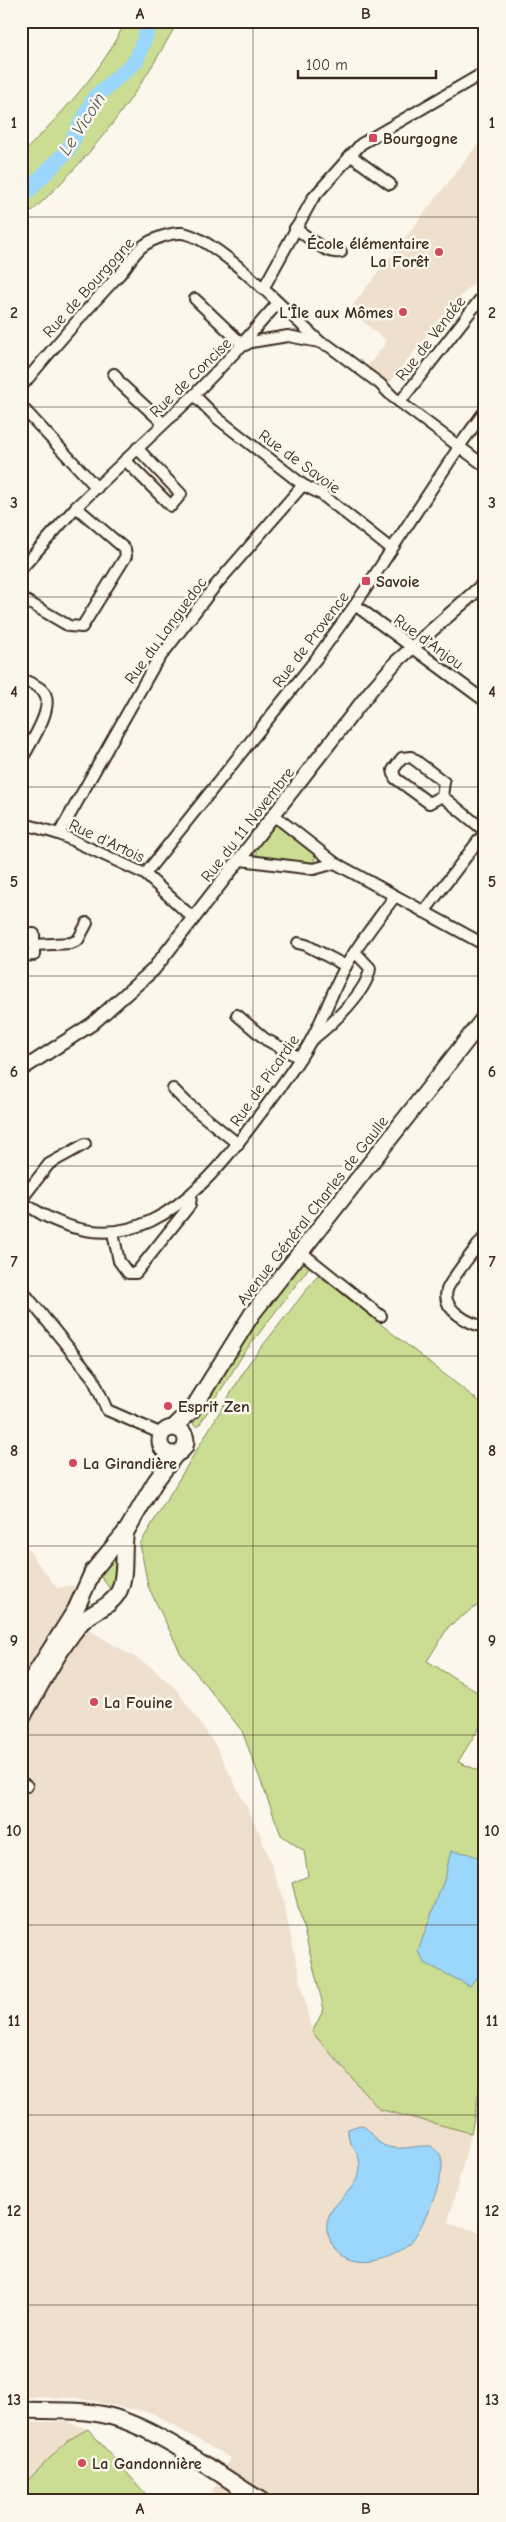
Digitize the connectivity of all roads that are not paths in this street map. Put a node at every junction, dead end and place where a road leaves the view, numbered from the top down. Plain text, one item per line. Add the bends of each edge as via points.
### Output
1 (485, 72) edge
2 (350, 155) junction
3 (390, 184) dead end
4 (295, 228) junction
5 (340, 252) dead end
6 (263, 289) junction
7 (485, 293) edge
8 (195, 298) dead end
9 (276, 304) junction
10 (319, 342) junction
11 (240, 346) junction
12 (114, 374) dead end
13 (21, 387) edge
14 (194, 395) junction
15 (400, 402) junction
16 (21, 406) edge
17 (485, 411) edge
18 (163, 423) junction
19 (460, 445) junction
20 (138, 448) junction
21 (125, 460) junction
22 (485, 466) edge
23 (303, 485) junction
24 (97, 488) junction
25 (76, 507) junction
26 (391, 549) junction
27 (21, 569) edge
28 (485, 583) edge
29 (21, 598) edge
30 (355, 605) junction
31 (412, 647) junction
32 (21, 679) edge
33 (485, 701) edge
34 (21, 760) edge
35 (442, 796) junction
36 (275, 816) junction
37 (21, 823) edge
38 (485, 831) edge
39 (59, 834) junction
40 (241, 860) junction
41 (335, 862) junction
42 (145, 874) junction
43 (395, 896) junction
44 (424, 912) junction
45 (194, 919) junction
46 (87, 923) dead end
47 (21, 934) edge
48 (298, 943) dead end
49 (485, 944) edge
50 (34, 945) junction
51 (354, 952) junction
52 (21, 956) edge
53 (346, 966) junction
54 (237, 1015) dead end
55 (485, 1017) edge
56 (485, 1032) edge
57 (311, 1041) junction
58 (300, 1058) junction
59 (21, 1070) edge
60 (173, 1089) dead end
61 (85, 1144) dead end
62 (238, 1144) junction
63 (191, 1196) junction
64 (21, 1200) edge
65 (113, 1233) junction
66 (485, 1236) edge
67 (303, 1254) junction
68 (21, 1289) edge
69 (381, 1316) dead end
70 (485, 1327) edge
71 (171, 1440) junction
72 (127, 1530) junction
73 (21, 1696) edge
74 (21, 1720) edge
75 (21, 2410) edge
76 (262, 2501) edge

1 - 2 street via 361,144
2 - 3 street
2 - 4 street via 313,198
4 - 5 street via 328,250
4 - 6 street
6 - 9 street, Rue de Bourgogne
6 - 13 street, Rue de Bourgogne via 202,240 182,233 163,236 143,246
7 - 15 street, Rue de Vendée
8 - 11 street
9 - 10 street, Rue de Bourgogne
9 - 11 street
10 - 11 street, Rue de Concise via 288,336
10 - 15 street, Rue de Concise via 329,346
11 - 14 street, Rue de Concise
12 - 18 street
14 - 18 street, Rue de Concise
14 - 23 street, Rue de Savoie via 217,418
15 - 19 street, Rue de Concise
16 - 24 street
17 - 19 street, Rue de Provence
18 - 20 street, Rue de Concise
19 - 22 street, Rue de Concise
19 - 26 street, Rue de Provence
20 - 21 street, Rue de Concise
20 - 21 street via 181,494 171,506
21 - 24 street, Rue de Concise
23 - 26 street, Rue de Savoie via 321,494
23 - 39 street, Rue du Languedoc via 214,586 155,664
24 - 25 street, Rue de Concise
25 - 27 street, Rue de Concise
25 - 29 street via 125,549 126,556 82,627 70,626
26 - 30 street, Rue de Provence
28 - 31 street, Rue du 11 Novembre
30 - 31 street, Rue d'Anjou
30 - 42 street, Rue de Provence
31 - 33 street, Rue d'Anjou
31 - 36 street, Rue du 11 Novembre via 372,689
32 - 34 street via 42,689 48,698 47,710
35 - 35 street via 444,782 411,757 402,758 393,770 395,778 429,803
35 - 38 street
36 - 40 street, Rue du 11 Novembre
36 - 41 street
37 - 39 street, Rue d'Artois
38 - 44 street
39 - 42 street, Rue d'Artois
40 - 41 street via 314,868
40 - 45 street, Rue du 11 Novembre
41 - 43 street
42 - 45 street, Rue d'Artois
43 - 44 street
43 - 51 street, Rue de Picardie
44 - 49 street
45 - 59 street, Rue du 11 Novembre via 153,970 118,1002 92,1024
46 - 50 street via 78,940 71,943
47 - 50 street via 34,934
48 - 53 street
50 - 52 street via 34,955
51 - 53 street, Rue de Picardie
51 - 57 street via 370,968 369,978 337,1018
53 - 57 street, Rue de Picardie
54 - 58 street via 265,1039
55 - 67 main road, Avenue Général Charles de Gaulle
56 - 67 main road, Avenue Général Charles de Gaulle via 398,1146
57 - 58 street, Rue de Picardie
58 - 62 street, Rue de Picardie
60 - 62 street
61 - 64 street via 49,1164
62 - 63 street, Rue de Picardie
63 - 65 street, Rue de Picardie via 145,1223
63 - 65 street, Rue de Picardie via 190,1205 136,1273 128,1273 123,1268
64 - 65 street, Rue de Picardie via 41,1215 67,1226
66 - 70 street via 447,1291 447,1303 457,1314 472,1325
67 - 69 street
67 - 71 main road, Avenue Général Charles de Gaulle via 252,1314
68 - 71 street via 93,1378 107,1410
71 - 72 main road via 155,1482
72 - 73 main road via 92,1572 76,1609
72 - 74 main road via 123,1547 123,1576 118,1592 109,1604 80,1624
75 - 76 main road via 92,2413 128,2422 154,2434

